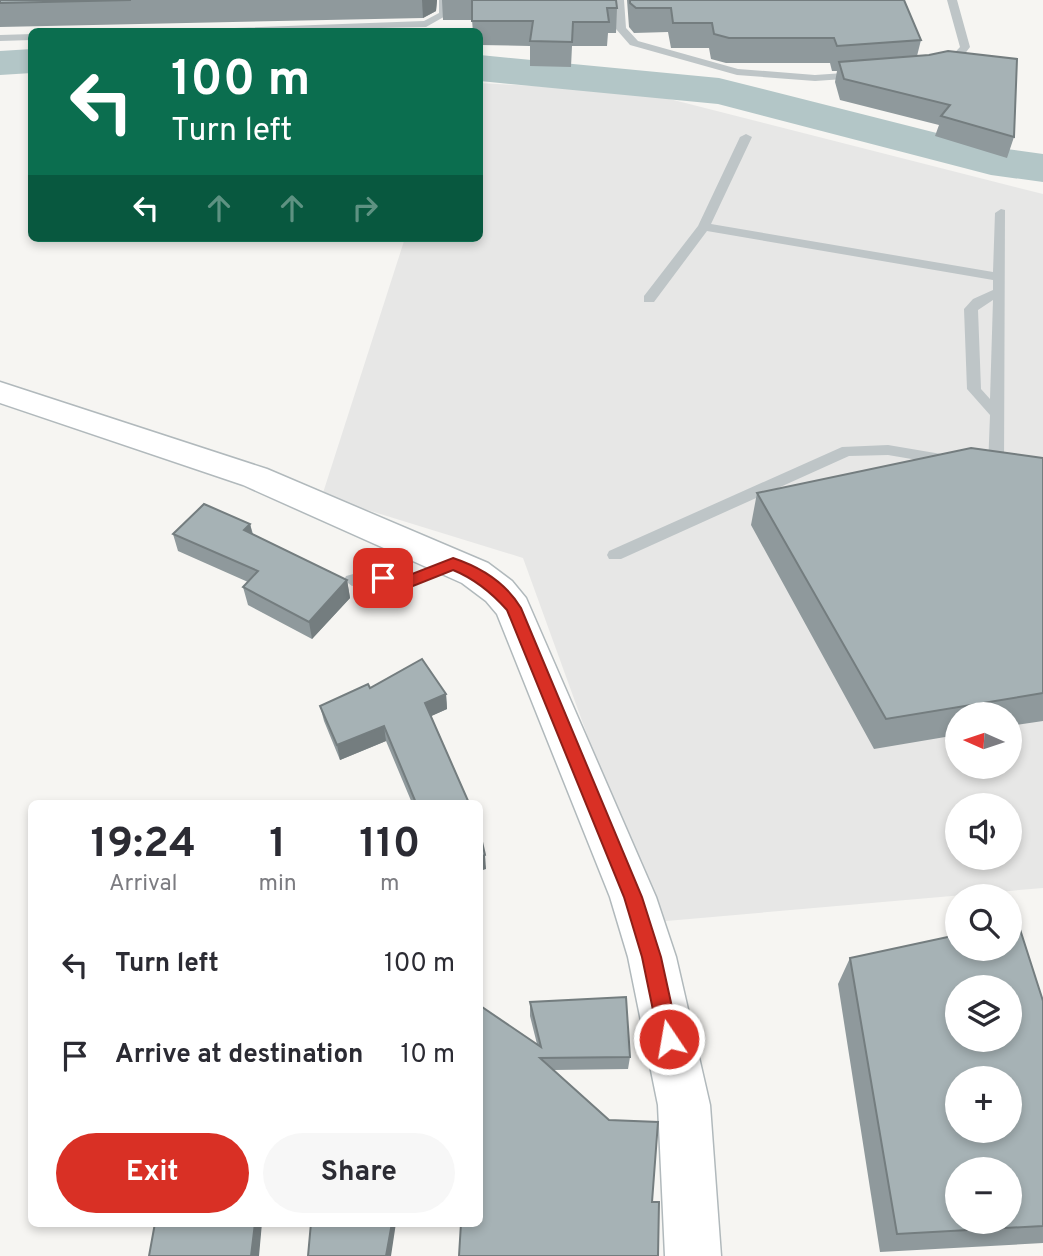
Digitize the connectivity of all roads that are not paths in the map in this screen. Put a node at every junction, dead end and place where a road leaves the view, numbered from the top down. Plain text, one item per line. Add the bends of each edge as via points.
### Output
1 (444, 0) edge
2 (619, 0) edge
3 (951, 0) edge
4 (316, 28) edge
5 (28, 37) edge
6 (0, 38) edge
7 (924, 70) edge
8 (870, 74) edge
9 (746, 138) dead end
10 (1001, 213) dead end
11 (704, 227) junction
12 (1000, 277) junction
13 (1000, 292) junction
14 (649, 299) dead end
15 (0, 392) edge
16 (996, 413) junction
17 (615, 555) dead end
18 (453, 564) junction
19 (352, 580) dead end
20 (693, 1256) edge

1 - 4 lane via 444,14 426,24
2 - 8 lane via 621,29 634,43 737,72 816,78
3 - 7 lane via 965,47 950,64
5 - 6 lane
9 - 11 lane
10 - 12 lane
11 - 12 lane
11 - 14 lane
12 - 13 lane
13 - 16 lane
13 - 16 lane via 971,309 974,388
15 - 18 street via 255,477
16 - 17 lane via 989,467 888,450 847,451
18 - 19 lane via 403,584 368,576
18 - 20 street via 483,579 513,608 633,897 652,957 684,1105

